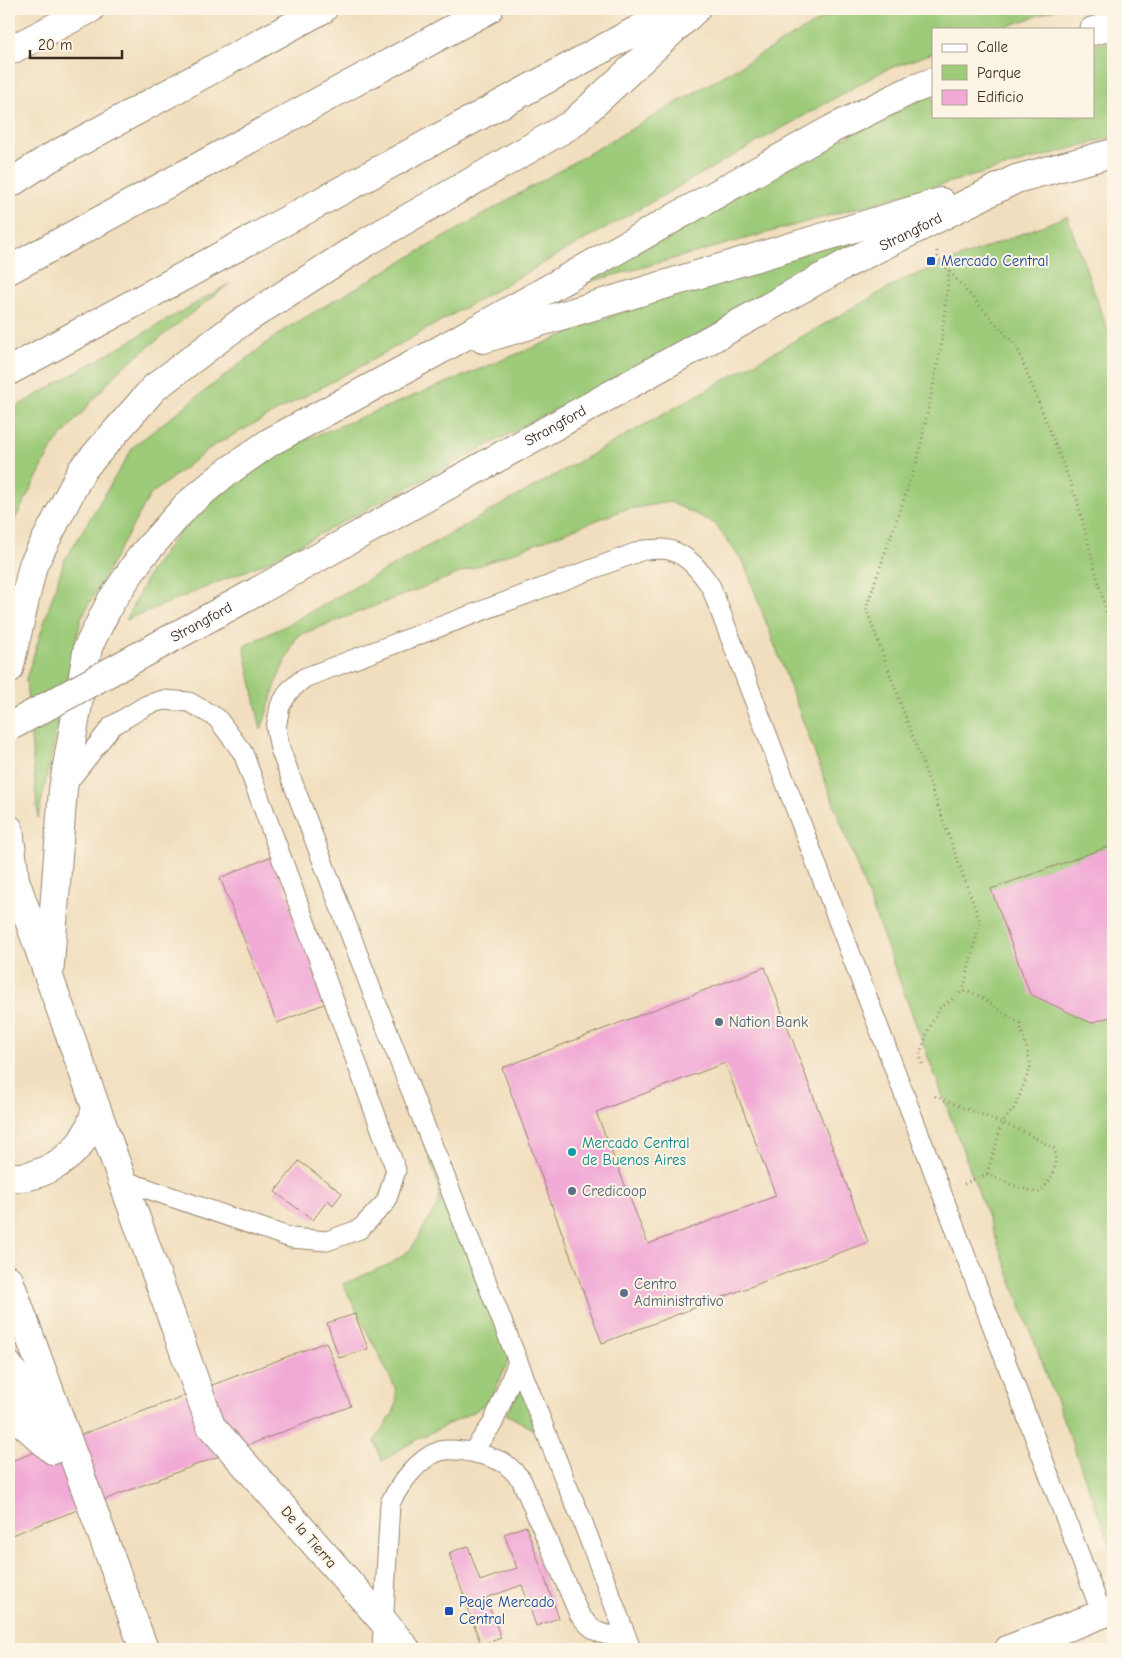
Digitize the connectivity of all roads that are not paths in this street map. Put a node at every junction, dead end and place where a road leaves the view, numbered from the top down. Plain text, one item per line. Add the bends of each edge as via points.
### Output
1 (90, 9) edge
2 (323, 9) edge
3 (489, 9) edge
4 (676, 9) edge
5 (696, 9) edge
6 (1113, 26) edge
7 (1094, 31) edge
8 (9, 51) edge
9 (932, 82) edge
10 (1113, 153) edge
11 (1016, 179) junction
12 (9, 184) edge
13 (9, 270) edge
14 (431, 355) junction
15 (9, 371) edge
16 (9, 669) edge
17 (9, 727) edge
18 (63, 789) junction
19 (9, 829) edge
20 (48, 977) junction
21 (96, 1109) junction
22 (9, 1176) edge
23 (122, 1180) junction
24 (9, 1280) edge
25 (518, 1362) junction
26 (9, 1366) edge
27 (9, 1411) edge
28 (473, 1452) junction
29 (78, 1472) junction
30 (1108, 1612) edge
31 (383, 1621) junction
32 (629, 1642) edge
33 (144, 1649) edge
34 (382, 1649) edge
35 (406, 1649) edge
36 (1008, 1649) edge

1 - 8 main road
2 - 12 main road via 48,159
3 - 13 main road
4 - 15 main road
5 - 16 main road via 572,124 365,243 240,323 154,388 82,470 73,487 33,565
6 - 7 main road
9 - 14 main road via 832,129
10 - 11 main road, Strangford
11 - 14 main road
11 - 17 main road, Strangford, bridge via 846,264
14 - 18 main road via 270,442 187,505 141,557 111,601 88,647
18 - 20 main road
18 - 23 lane via 112,726 147,705 164,700 189,702 217,718 243,753 396,1170 386,1202 360,1229 327,1241 291,1238
19 - 20 main road via 15,880
20 - 21 main road
21 - 22 main road via 88,1132 56,1165 35,1174
21 - 23 main road
23 - 31 main road, De la Tierra via 211,1426
24 - 29 main road
25 - 28 lane via 493,1423
25 - 30 lane via 378,1006 280,749 276,728 280,706 289,690 304,678 643,550 664,549 685,558 712,587 942,1192
25 - 32 lane
26 - 29 main road
27 - 29 main road
28 - 31 lane via 440,1451 421,1462 400,1484 390,1503
28 - 32 lane via 505,1464 521,1479 579,1614 591,1629
29 - 33 main road
30 - 36 main road
31 - 34 lane
31 - 35 main road, De la Tierra

